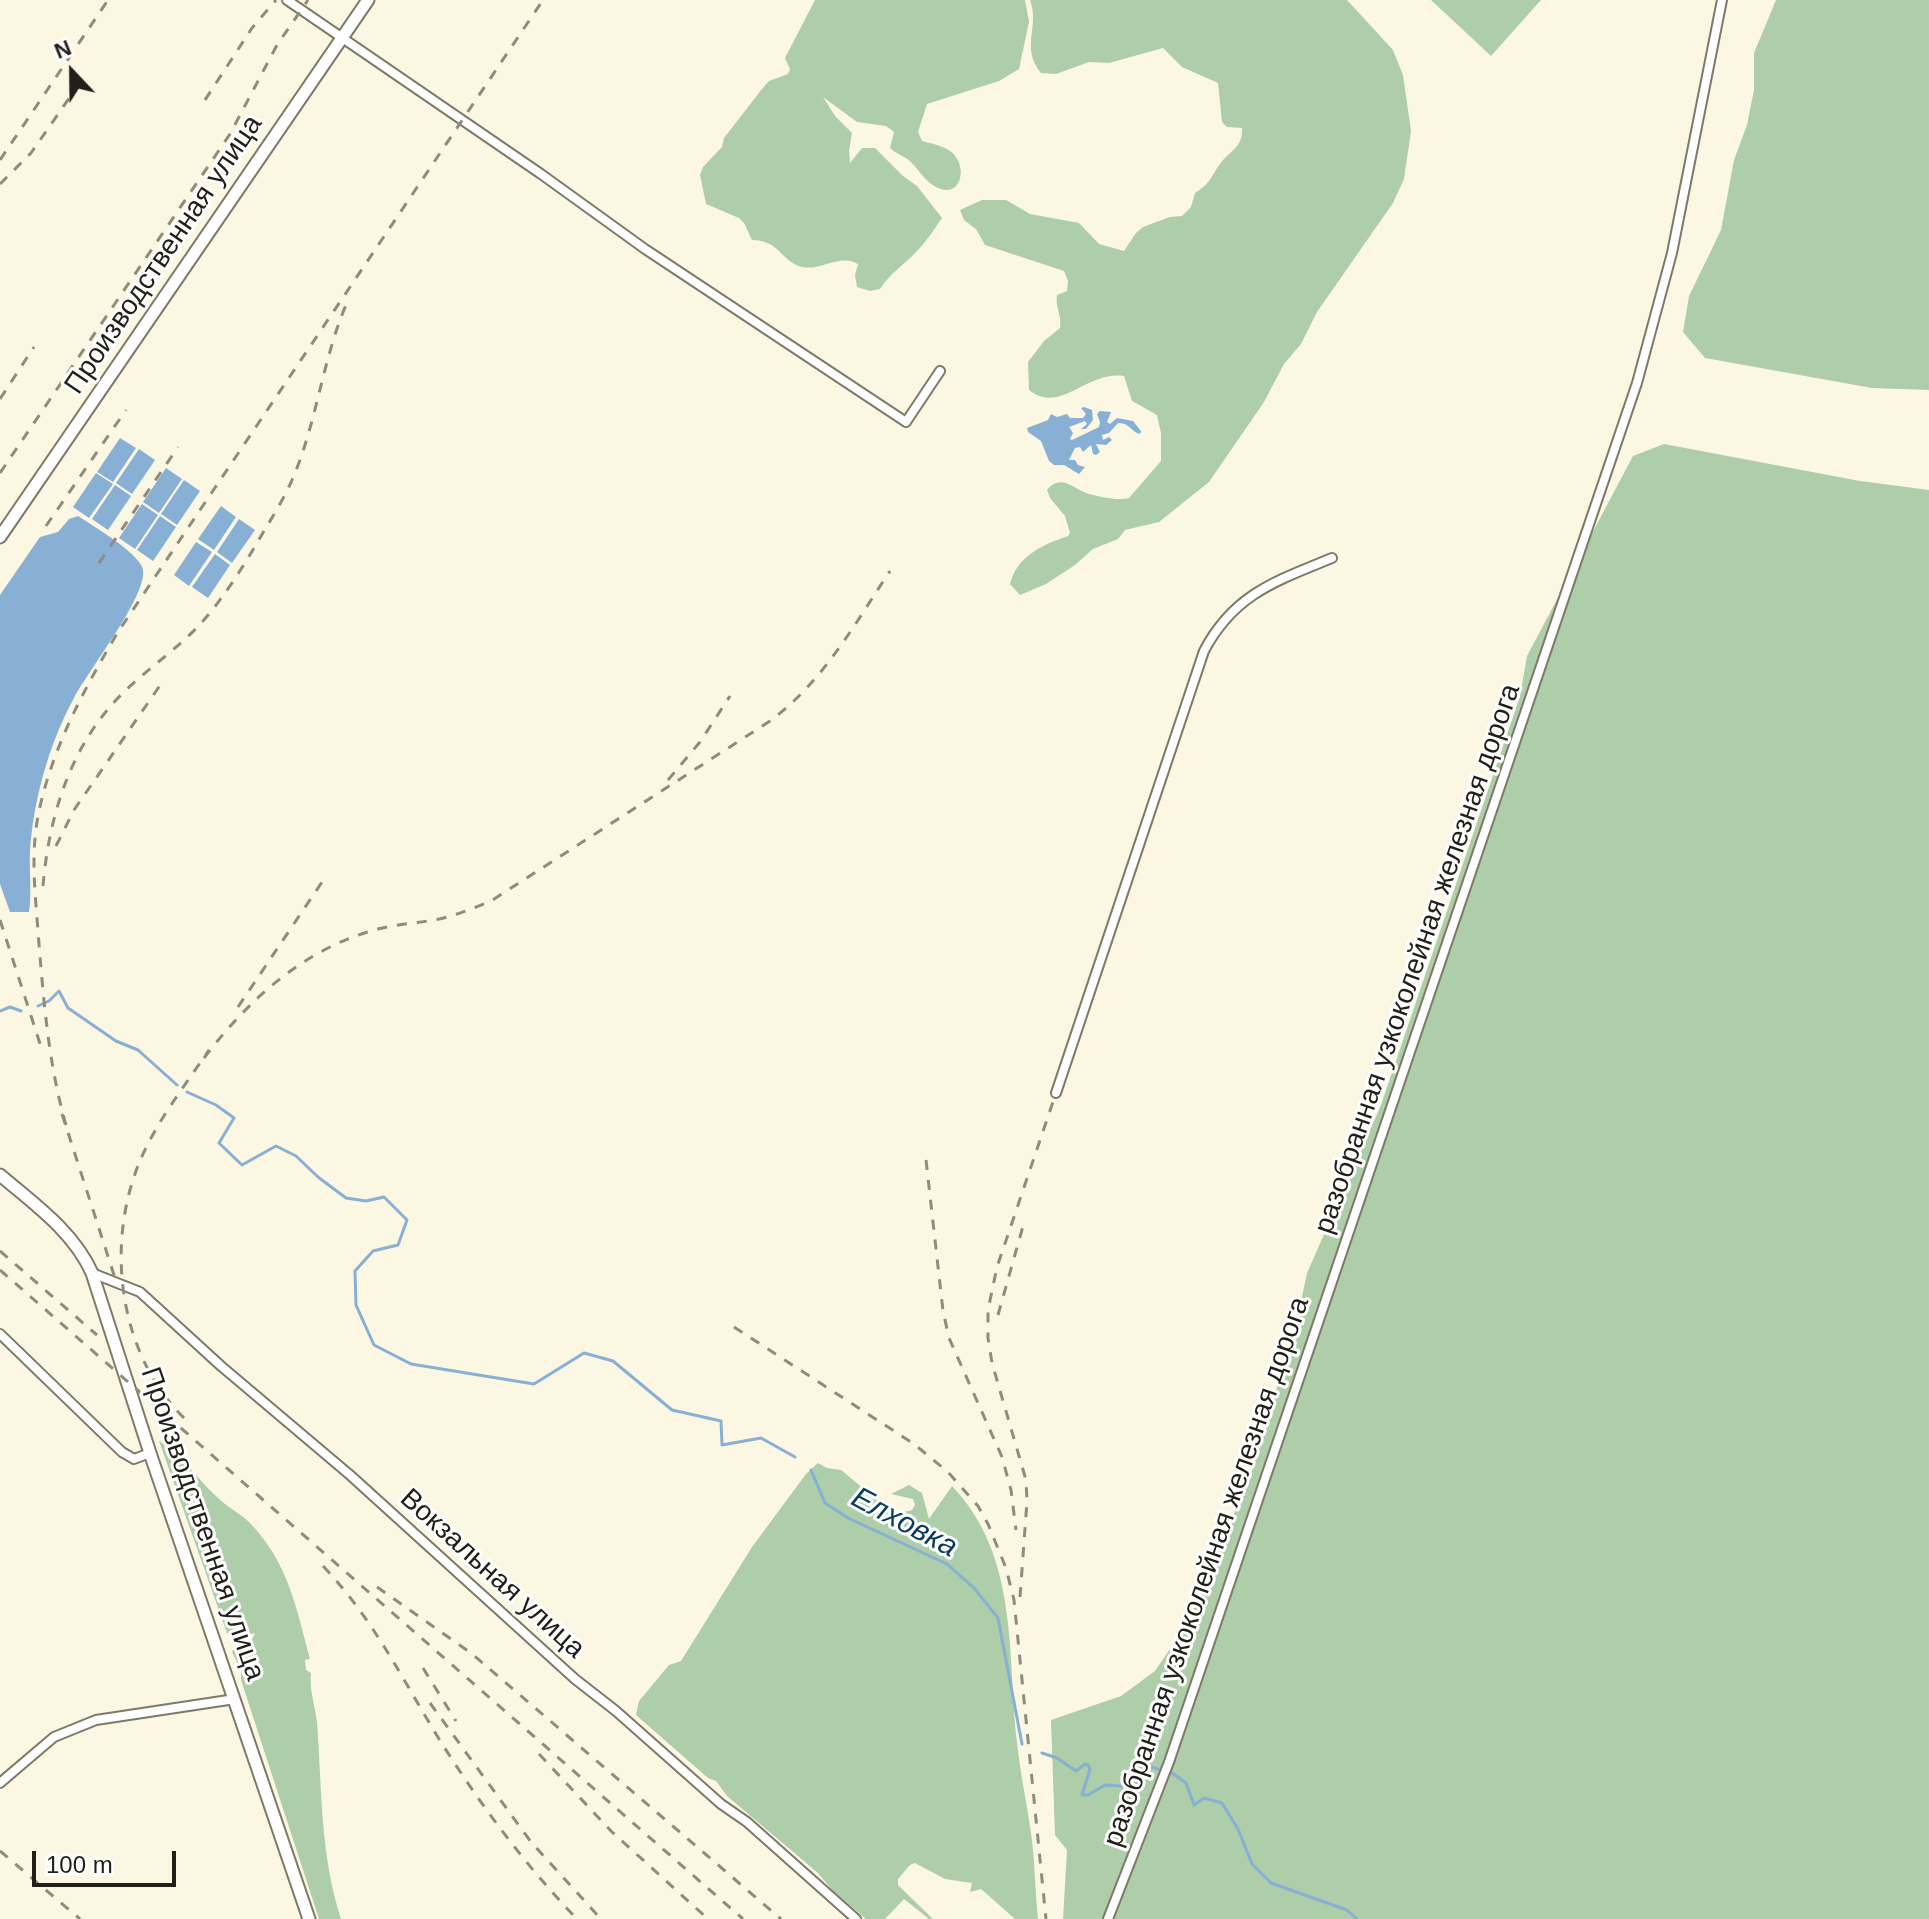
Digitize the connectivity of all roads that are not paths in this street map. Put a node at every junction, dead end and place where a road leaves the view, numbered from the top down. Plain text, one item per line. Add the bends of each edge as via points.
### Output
1 (287, 0) edge
2 (368, 0) edge
3 (1722, 0) edge
4 (342, 37) junction
5 (940, 371) dead end
6 (0, 537) edge
7 (1332, 558) dead end
8 (1056, 1093) dead end
9 (0, 1175) edge
10 (92, 1273) junction
11 (0, 1334) edge
12 (150, 1453) junction
13 (235, 1699) junction
14 (0, 1783) edge
15 (309, 1919) edge
16 (856, 1919) edge
17 (1108, 1919) edge

1 - 4 street
2 - 4 main road, Производственная улица
3 - 17 street, разобранная узкоколейная железная дорога via 1674,240 1642,368 1169,1762
4 - 5 street via 645,249 906,422
4 - 6 main road, Производственная улица
7 - 8 street via 1249,596 1227,616 1204,651
9 - 10 main road, Производственная улица via 63,1229
10 - 12 main road, Производственная улица
10 - 16 street, Вокзальная улица via 140,1292 575,1679
11 - 12 street via 122,1452 134,1459
12 - 13 main road, Производственная улица
13 - 14 street via 96,1720 54,1737
13 - 15 main road, Производственная улица

